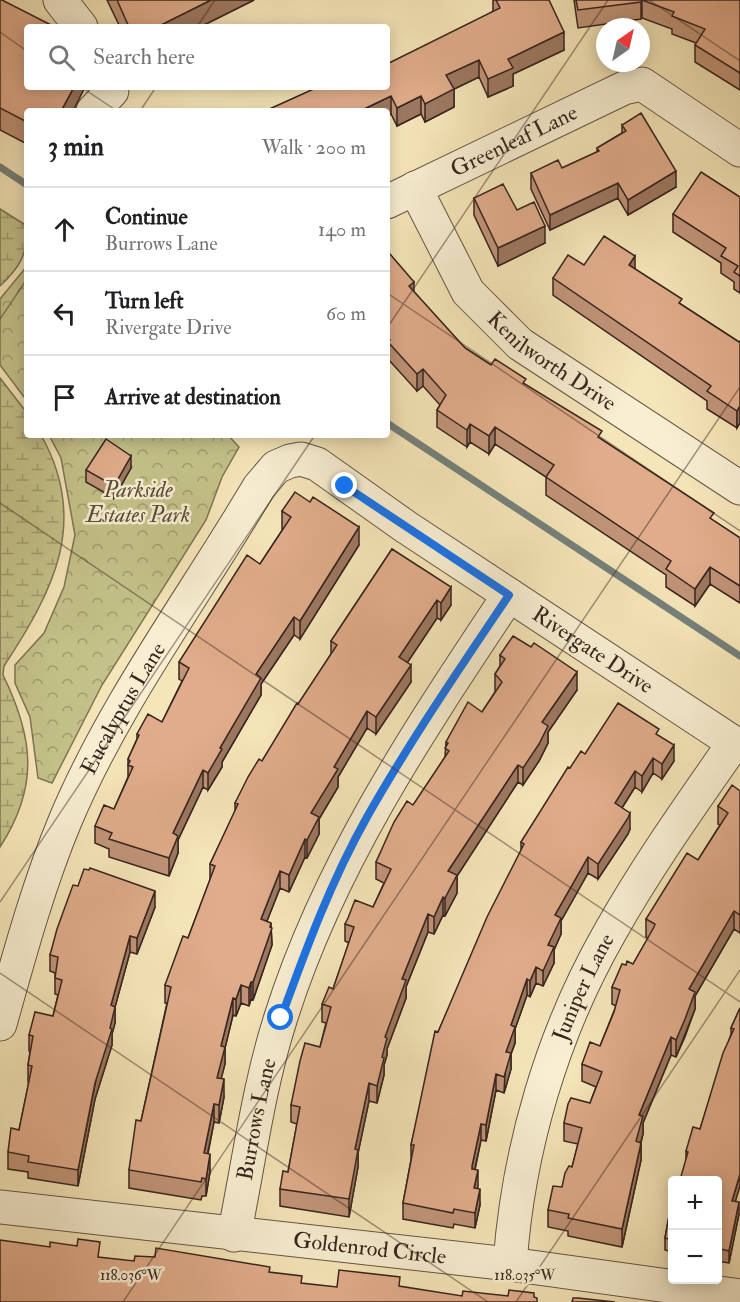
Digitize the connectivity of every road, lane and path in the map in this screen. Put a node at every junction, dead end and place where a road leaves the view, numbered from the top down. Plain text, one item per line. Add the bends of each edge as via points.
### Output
1 (60, 0) edge
2 (79, 24) edge
3 (112, 90) edge
4 (96, 108) edge
5 (740, 150) edge
6 (401, 195) edge
7 (327, 470) joint
8 (740, 488) edge
9 (509, 595) junction
10 (737, 745) edge
11 (0, 1024) edge
12 (0, 1207) edge
13 (234, 1235) junction
14 (510, 1264) junction
15 (740, 1296) edge

1 - 2 street
3 - 4 street
5 - 6 street, Greenleaf Lane via 642,84 624,88
6 - 8 street, Kenilworth Drive via 468,292 520,344
7 - 9 street, Rivergate Drive
7 - 11 street, Eucalyptus Lane via 301,459 276,467 259,487 137,683 66,820 42,883
9 - 10 street, Rivergate Drive
9 - 13 street, Burrows Lane via 384,789 325,903 281,1018
10 - 14 street, Juniper Lane via 645,874 582,986 540,1097 513,1221
12 - 13 street, Goldenrod Circle
13 - 14 street, Goldenrod Circle
14 - 15 street, Goldenrod Circle

